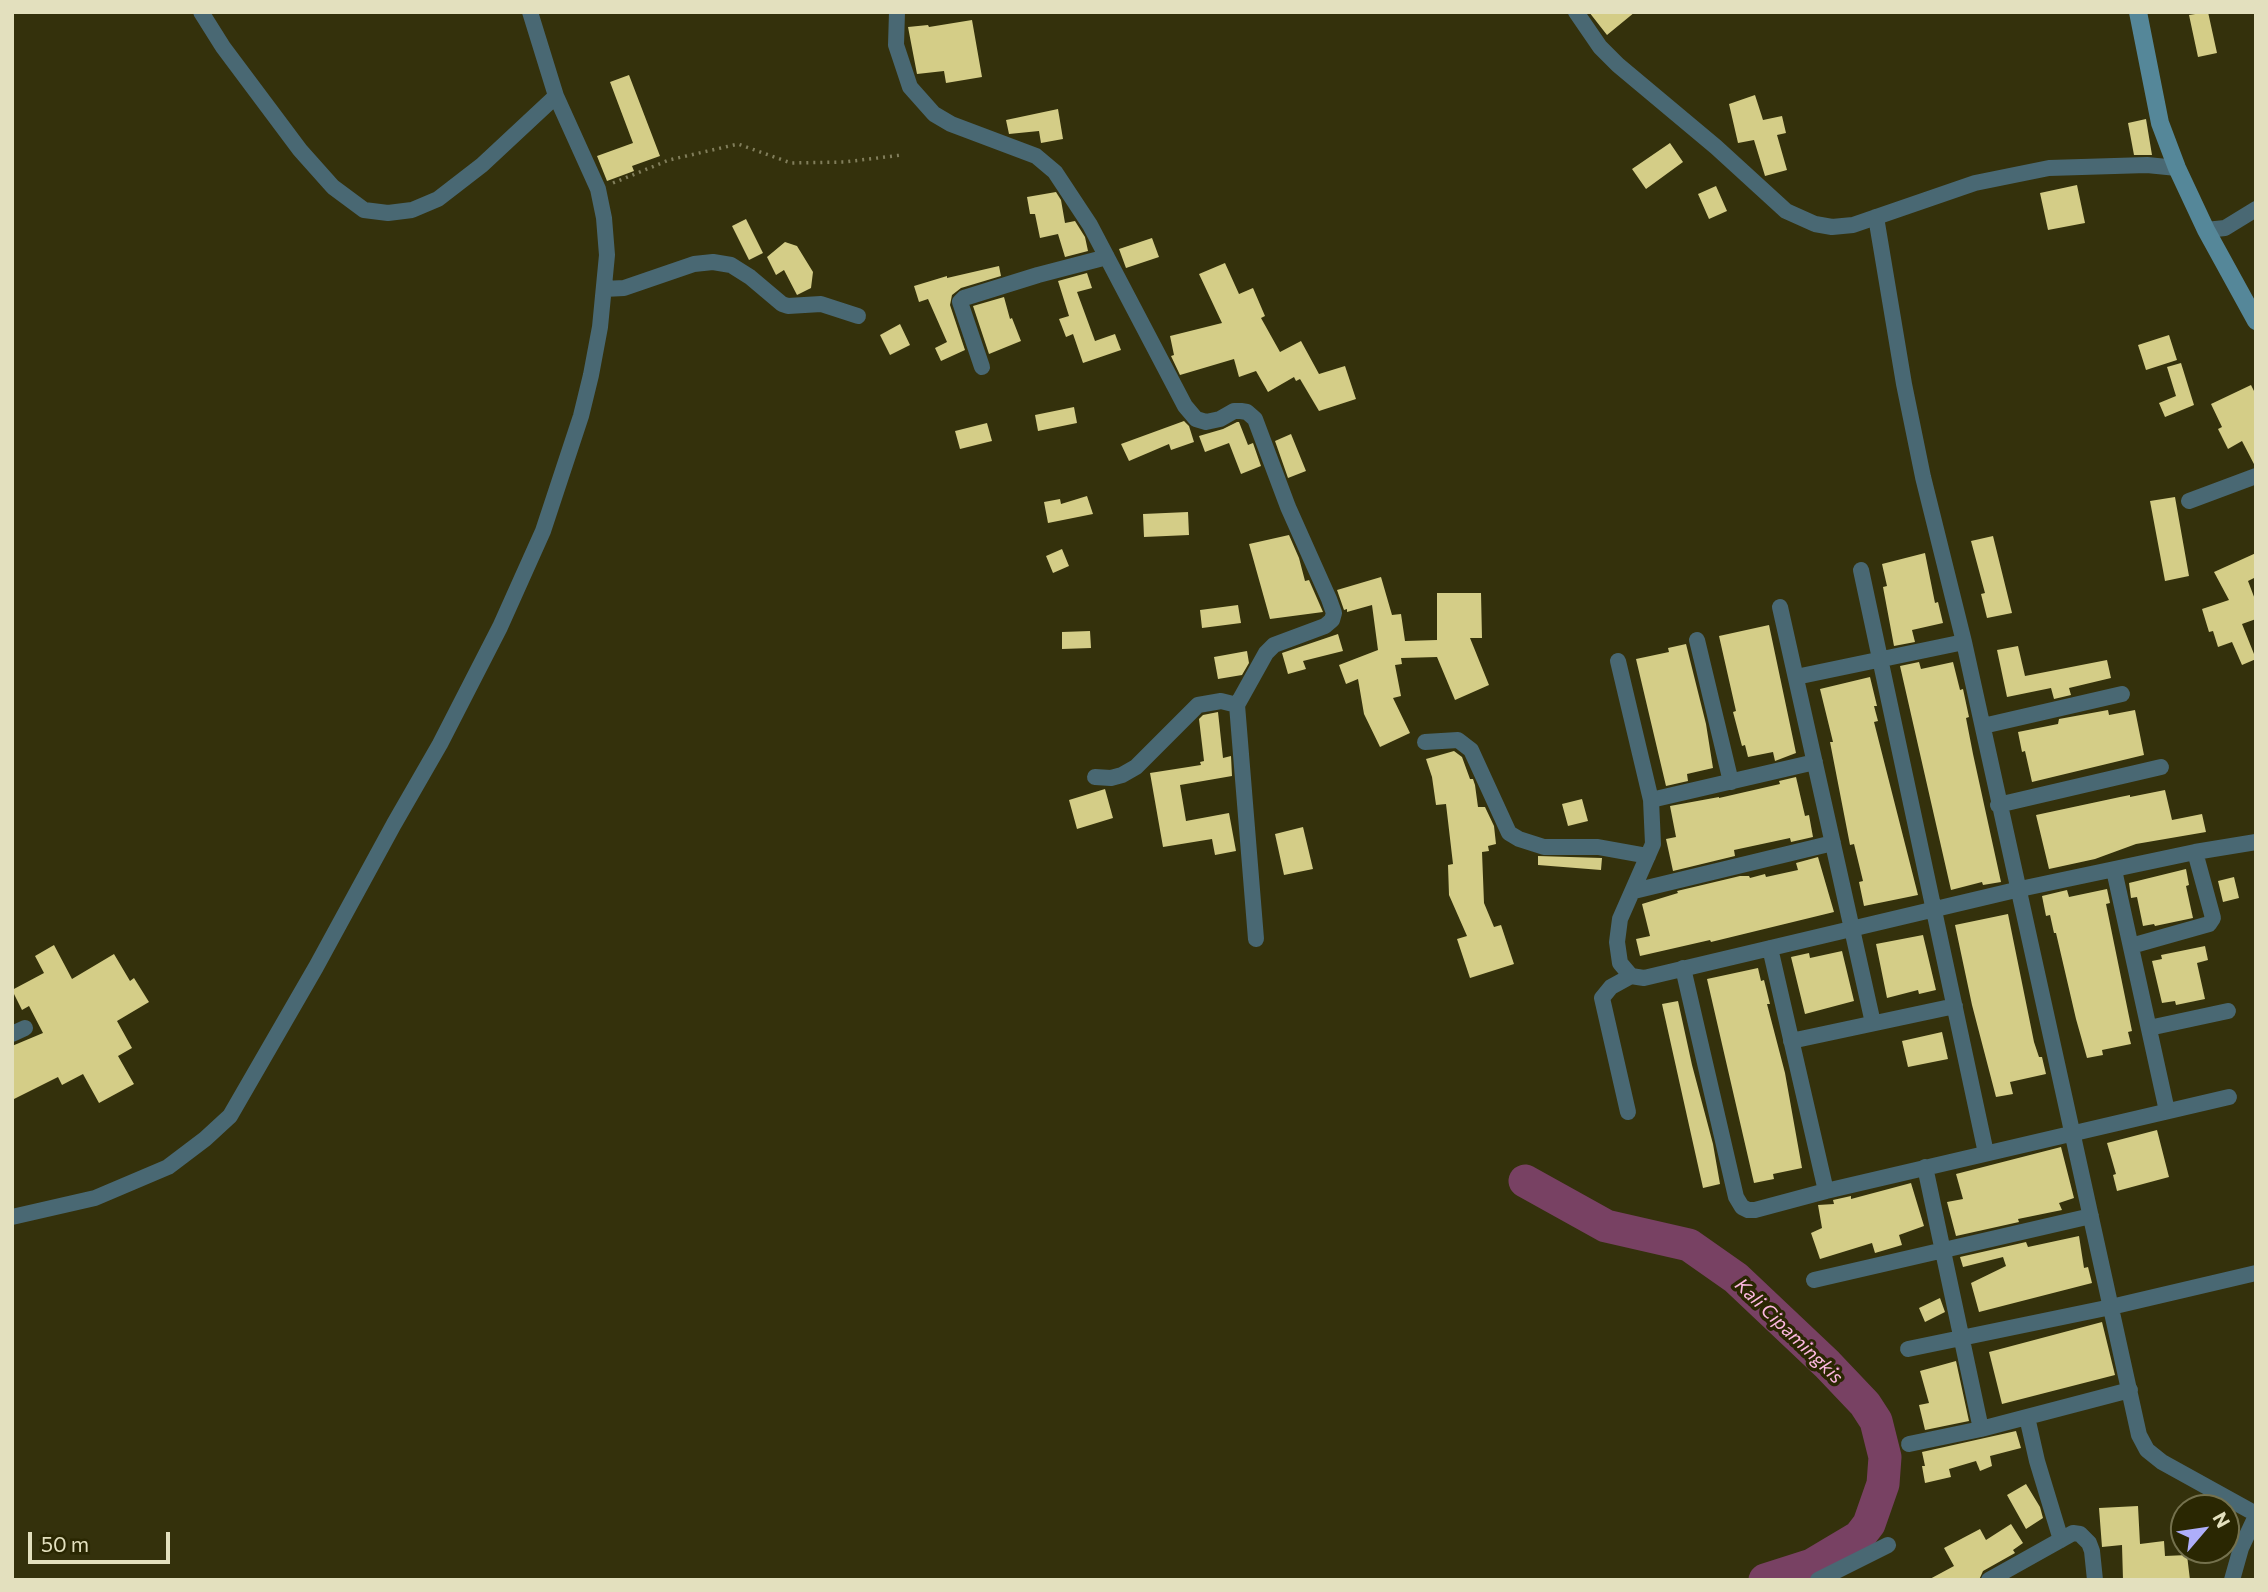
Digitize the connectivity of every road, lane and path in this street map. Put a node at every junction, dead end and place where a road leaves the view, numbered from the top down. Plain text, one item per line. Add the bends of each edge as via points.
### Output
1 (201, 12) edge
2 (530, 12) edge
3 (897, 12) edge
4 (1576, 12) edge
5 (2138, 12) edge
6 (556, 96) junction
7 (902, 155) dead end
8 (2177, 168) junction
9 (598, 189) junction
10 (2252, 210) edge
11 (1876, 217) junction
12 (2206, 230) junction
13 (1107, 257) junction
14 (604, 289) junction
15 (858, 316) dead end
16 (2256, 321) edge
17 (982, 367) dead end
18 (2256, 476) edge
19 (2189, 501) dead end
20 (1861, 570) dead end
21 (1780, 607) dead end
22 (1698, 640) dead end
23 (1964, 642) junction
24 (1880, 659) junction
25 (1618, 662) dead end
26 (1796, 677) junction
27 (2122, 694) dead end
28 (1237, 705) junction
29 (1983, 726) junction
30 (1425, 742) dead end
31 (1815, 762) junction
32 (2161, 767) dead end
33 (1095, 777) dead end
34 (1731, 782) junction
35 (1651, 800) junction
36 (1998, 805) junction
37 (2256, 842) edge
38 (1833, 844) junction
39 (2195, 852) junction
40 (1648, 856) junction
41 (2114, 870) junction
42 (2020, 889) junction
43 (1634, 891) junction
44 (1934, 909) junction
45 (1852, 930) junction
46 (1256, 939) dead end
47 (2131, 946) junction
48 (1770, 948) junction
49 (1683, 968) junction
50 (1631, 976) junction
51 (1955, 1006) junction
52 (2228, 1011) dead end
53 (1873, 1023) junction
54 (2149, 1028) junction
55 (1791, 1041) junction
56 (2229, 1097) dead end
57 (2167, 1111) junction
58 (1628, 1112) dead end
59 (2073, 1133) junction
60 (1986, 1153) junction
61 (1925, 1167) junction
62 (1825, 1191) junction
63 (15, 1214) edge
64 (2091, 1216) junction
65 (1943, 1250) junction
66 (2256, 1273) edge
67 (1814, 1280) dead end
68 (2111, 1307) junction
69 (1961, 1338) junction
70 (1908, 1349) dead end
71 (2130, 1390) junction
72 (2027, 1417) junction
73 (1980, 1429) junction
74 (1909, 1444) dead end
75 (2256, 1515) edge
76 (2061, 1540) junction
77 (1888, 1545) dead end
78 (1818, 1580) edge
79 (1989, 1580) edge
80 (2095, 1580) edge
81 (2232, 1580) edge

1 - 6 street via 300,150 333,187 364,211 388,213 438,199
2 - 6 street
3 - 13 street via 896,45 910,87 934,114 951,124 1036,156 1055,172
4 - 11 street via 1618,65 1786,211 1832,227
5 - 8 street via 2160,123
6 - 9 street
7 - 9 path via 791,163 738,144 669,160
8 - 11 street via 2049,168 1975,183
8 - 12 street
9 - 14 street via 607,255
10 - 12 street via 2225,228
11 - 23 street via 1923,477
12 - 16 street
13 - 17 street via 964,298 960,302
13 - 28 street via 1196,419 1206,422 1241,411 1255,419 1334,613 1325,626 1274,645
14 - 15 street via 624,288 713,262 731,265 782,304 821,303
14 - 63 street via 581,416 538,543 440,744 230,1116 168,1167 95,1198
18 - 19 street
20 - 24 street
21 - 26 street
22 - 34 street
23 - 24 street
23 - 29 street
24 - 26 street
24 - 44 street
25 - 35 street
26 - 31 street
27 - 29 street
28 - 33 street via 1221,701 1198,705 1136,767 1111,778
28 - 46 street
29 - 36 street
30 - 40 street via 1458,740 1471,750 1509,832 1518,839 1544,847 1598,847
31 - 34 street
31 - 38 street
32 - 36 street
34 - 35 street
35 - 40 street via 1653,844
36 - 42 street
37 - 39 street
38 - 43 street
38 - 45 street
39 - 41 street
39 - 47 street via 2213,918 2209,924
40 - 43 street
41 - 42 street
41 - 47 street
42 - 44 street
42 - 59 street
43 - 50 street via 1620,919 1616,942 1620,963
44 - 45 street
44 - 51 street
45 - 48 street
45 - 53 street
47 - 54 street
48 - 49 street
48 - 55 street
49 - 50 street via 1644,978
49 - 62 street via 1738,1203 1755,1210
50 - 58 street via 1602,998
51 - 53 street
51 - 60 street
52 - 54 street
53 - 55 street
54 - 57 street
55 - 62 street
56 - 57 street
57 - 59 street
59 - 60 street
59 - 64 street
60 - 61 street
61 - 62 street
61 - 65 street
64 - 65 street
64 - 68 street
65 - 67 street
65 - 69 street
66 - 68 street
68 - 69 street
68 - 71 street
69 - 70 street
69 - 73 street
71 - 72 street
71 - 75 street via 2138,1436 2147,1450 2180,1474
72 - 73 street
72 - 76 street
73 - 74 street
75 - 81 street
76 - 79 street
76 - 80 street via 2073,1533 2084,1538 2092,1551
77 - 78 street

